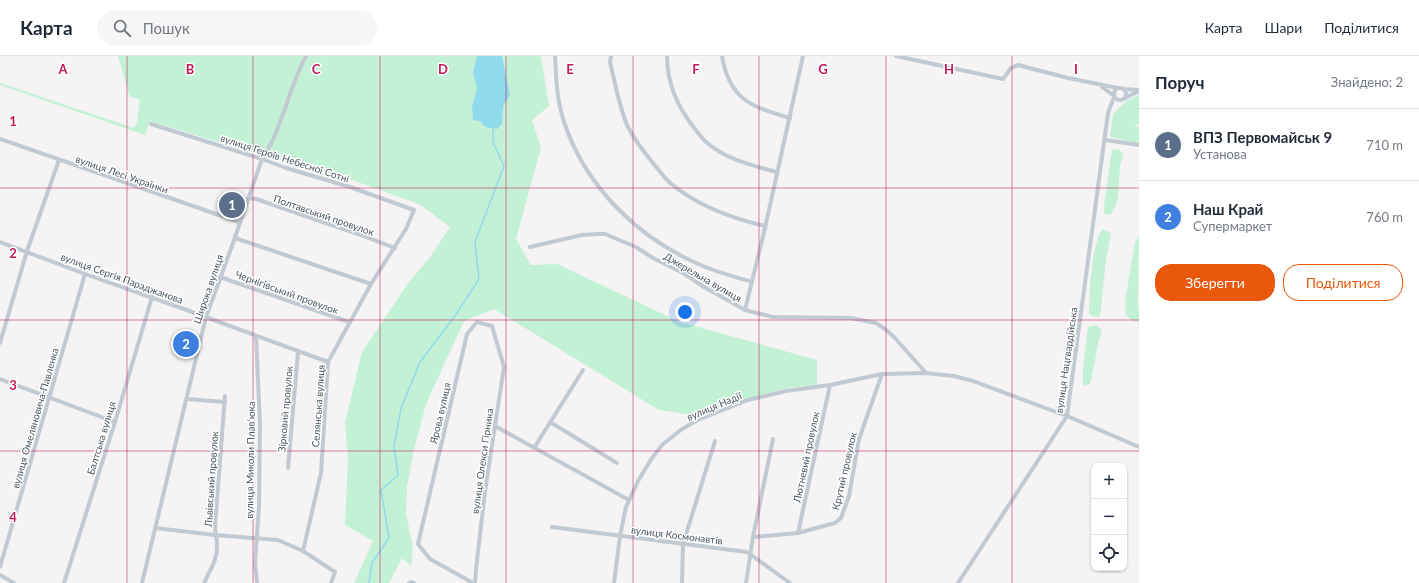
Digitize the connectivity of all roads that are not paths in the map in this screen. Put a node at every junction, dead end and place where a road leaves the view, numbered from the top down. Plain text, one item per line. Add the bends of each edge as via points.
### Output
1 (306, 56) edge
2 (555, 56) edge
3 (611, 56) edge
4 (667, 56) edge
5 (722, 56) edge
6 (803, 56) edge
7 (896, 56) edge
8 (1098, 86) junction
9 (1118, 88) junction
10 (1123, 89) junction
11 (1139, 90) edge
12 (1114, 96) junction
13 (1124, 99) junction
14 (1109, 109) junction
15 (790, 118) junction
16 (151, 124) dead end
17 (0, 139) edge
18 (1105, 140) junction
19 (1139, 145) edge
20 (262, 159) junction
21 (59, 160) junction
22 (778, 172) junction
23 (248, 198) junction
24 (414, 210) joint
25 (239, 222) junction
26 (765, 226) junction
27 (235, 238) junction
28 (0, 242) edge
29 (530, 247) dead end
30 (395, 248) junction
31 (27, 251) junction
32 (85, 274) junction
33 (220, 277) junction
34 (752, 282) junction
35 (371, 284) junction
36 (152, 297) junction
37 (745, 310) junction
38 (206, 317) junction
39 (349, 322) junction
40 (256, 336) junction
41 (0, 343) edge
42 (496, 343) joint
43 (298, 352) junction
44 (328, 362) junction
45 (583, 370) dead end
46 (926, 373) junction
47 (882, 374) junction
48 (0, 379) edge
49 (830, 385) junction
50 (225, 396) dead end
51 (49, 397) junction
52 (187, 399) junction
53 (225, 402) junction
54 (1067, 416) junction
55 (115, 422) junction
56 (550, 422) junction
57 (495, 426) junction
58 (773, 439) dead end
59 (715, 441) dead end
60 (1139, 447) edge
61 (534, 448) junction
62 (617, 463) dead end
63 (288, 468) dead end
64 (629, 500) junction
65 (552, 527) dead end
66 (155, 528) junction
67 (798, 533) junction
68 (215, 535) junction
69 (620, 536) junction
70 (753, 537) junction
71 (257, 539) junction
72 (418, 544) joint
73 (683, 544) junction
74 (302, 551) junction
75 (750, 555) junction
76 (0, 567) edge
77 (0, 576) edge
78 (14, 583) edge
79 (64, 583) edge
80 (142, 583) edge
81 (204, 583) edge
82 (257, 583) edge
83 (331, 583) edge
84 (409, 583) edge
85 (414, 583) edge
86 (474, 583) edge
87 (614, 583) edge
88 (682, 583) edge
89 (746, 583) edge
90 (790, 583) edge
91 (958, 583) edge

1 - 20 street, Широка вулиця via 269,149
2 - 34 street via 564,122 586,169 607,197 636,227 670,250 702,266
3 - 26 street via 610,62 620,106 628,126 642,150 668,181 688,197 708,208
4 - 22 street via 669,76 679,105 705,141 746,164
5 - 15 street via 730,82 742,99
6 - 15 street
7 - 8 street via 1003,79 1011,68 1018,65
8 - 9 street
8 - 12 street
9 - 10 street
9 - 12 street via 1114,91
10 - 11 street
10 - 13 street via 1126,94
11 - 13 street
12 - 13 street via 1116,100
12 - 14 street, вулиця Нацгвардійська
13 - 14 street
14 - 18 street, вулиця Нацгвардійська
15 - 22 street
16 - 20 street, вулиця Героїв Небесної Сотні
17 - 21 street, вулиця Лесі Українки
18 - 19 street
18 - 54 street, вулиця Нацгвардійська
20 - 23 street, Широка вулиця
20 - 24 street, вулиця Героїв Небесної Сотні
21 - 25 street, вулиця Лесі Українки
21 - 31 street
22 - 26 street
23 - 25 street, Широка вулиця
23 - 30 street, Полтавський провулок
24 - 30 street, Селянська вулиця
25 - 27 street, Широка вулиця
26 - 34 street
27 - 33 street, Широка вулиця
27 - 35 street
28 - 31 street, вулиця Сергія Параджанова
29 - 37 street, Джерельна вулиця via 582,235 605,234 636,247
30 - 35 street, Селянська вулиця
31 - 32 street, вулиця Сергія Параджанова
31 - 41 street
32 - 36 street, вулиця Сергія Параджанова
32 - 51 street, вулиця Омеляновича-Павленка
33 - 38 street, Широка вулиця
33 - 39 street, Чернігівський провулок
34 - 37 street
35 - 39 street, Селянська вулиця
36 - 38 street, вулиця Сергія Параджанова
36 - 55 street, Балтська вулиця
37 - 46 street, Джерельна вулиця via 773,317 851,318 876,323 894,337
38 - 40 street, вулиця Сергія Параджанова
38 - 52 street, Широка вулиця
39 - 44 street, Селянська вулиця
40 - 43 street, вулиця Сергія Параджанова
40 - 71 street, вулиця Миколи Плавʼюка via 260,424
42 - 57 street, вулиця Олекси Гірника via 504,367
42 - 72 street, Ярова вулиця via 492,326 478,322 467,334
43 - 44 street, вулиця Сергія Параджанова
43 - 63 street, Зірковий провулок
44 - 74 street, Селянська вулиця via 322,474
45 - 56 street
46 - 47 street, вулиця Надії
46 - 54 street, вулиця Надії via 962,378
47 - 49 street, вулиця Надії
47 - 67 street, Крутий провулок via 858,439 849,496 841,518 835,523
48 - 51 street
49 - 64 street, вулиця Надії via 786,391 748,400 682,429 662,445 652,458
49 - 67 street, Лютневий провулок
50 - 53 street, Львівський провулок
51 - 55 street
51 - 76 street, вулиця Омеляновича-Павленка
52 - 53 street
52 - 66 street, Широка вулиця
53 - 68 street, Львівський провулок
54 - 60 street, вулиця Надії
54 - 91 street, вулиця Нацгвардійська
55 - 79 street, Балтська вулиця
56 - 61 street
56 - 62 street
57 - 61 street
57 - 86 street, вулиця Олекси Гірника
58 - 70 street
59 - 73 street
61 - 64 street
64 - 69 street, вулиця Надії
65 - 69 street, вулиця Космонавтів
66 - 68 street
66 - 80 street, Широка вулиця
67 - 70 street
68 - 71 street
68 - 81 street, Львівський провулок via 216,559
69 - 73 street, вулиця Космонавтів
69 - 87 street, вулиця Надії
70 - 75 street
71 - 74 street via 278,540
71 - 82 street, вулиця Миколи Плавʼюка
72 - 86 street, вулиця Олекси Гірника via 430,559
73 - 75 street, вулиця Космонавтів via 747,552
73 - 88 street
74 - 83 street via 335,572
75 - 89 street
75 - 90 street, вулиця Космонавтів
77 - 78 street
84 - 85 street

